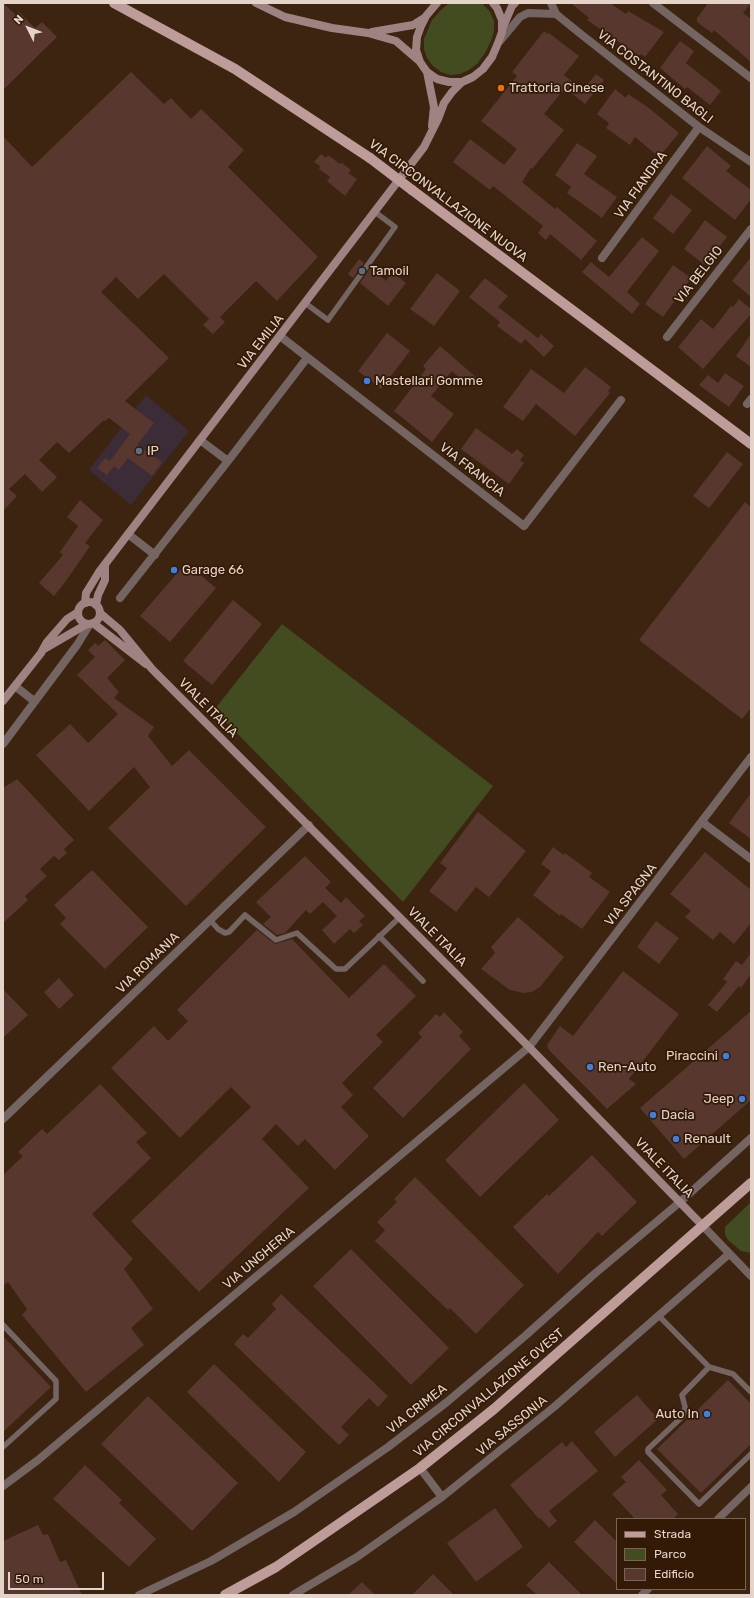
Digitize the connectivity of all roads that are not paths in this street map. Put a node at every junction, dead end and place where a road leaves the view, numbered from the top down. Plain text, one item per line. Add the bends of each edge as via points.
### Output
1 (114, 3) edge
2 (256, 3) edge
3 (437, 3) edge
4 (493, 3) edge
5 (515, 3) edge
6 (551, 3) edge
7 (653, 3) edge
8 (556, 14) junction
9 (426, 16) junction
10 (502, 32) junction
11 (368, 33) junction
12 (498, 44) junction
13 (420, 62) junction
14 (427, 72) junction
15 (751, 78) edge
16 (462, 82) junction
17 (699, 127) junction
18 (432, 132) junction
19 (751, 162) edge
20 (375, 212) junction
21 (751, 228) edge
22 (602, 258) dead end
23 (305, 303) junction
24 (280, 336) junction
25 (667, 337) dead end
26 (307, 358) junction
27 (620, 400) dead end
28 (200, 440) junction
29 (751, 444) edge
30 (228, 461) junction
31 (128, 534) junction
32 (155, 555) junction
33 (106, 565) junction
34 (120, 598) dead end
35 (85, 603) junction
36 (96, 605) junction
37 (78, 612) junction
38 (100, 613) junction
39 (90, 624) junction
40 (43, 650) junction
41 (152, 668) junction
42 (15, 686) junction
43 (3, 701) edge
44 (34, 701) junction
45 (3, 744) edge
46 (751, 757) edge
47 (702, 822) junction
48 (309, 825) junction
49 (751, 859) edge
50 (400, 917) junction
51 (210, 920) junction
52 (380, 936) junction
53 (423, 981) dead end
54 (529, 1047) junction
55 (3, 1118) edge
56 (751, 1138) edge
57 (751, 1183) edge
58 (680, 1202) junction
59 (702, 1225) junction
60 (729, 1254) junction
61 (751, 1276) edge
62 (659, 1316) junction
63 (3, 1325) edge
64 (709, 1367) junction
65 (751, 1392) edge
66 (3, 1447) edge
67 (751, 1454) edge
68 (420, 1468) junction
69 (3, 1486) edge
70 (751, 1487) edge
71 (442, 1497) junction
72 (719, 1518) edge
73 (139, 1595) edge
74 (224, 1595) edge
75 (293, 1595) edge

1 - 29 main road, VIA CIRCONVALLAZIONE NUOVA, bridge via 235,69 370,158
2 - 11 main road via 285,17
3 - 9 main road
4 - 10 main road via 502,20
5 - 10 main road
6 - 8 street, VIA COSTANTINO BAGLI
7 - 15 street
8 - 12 street via 528,13 520,17
8 - 17 street, VIA COSTANTINO BAGLI
9 - 11 main road via 413,25
9 - 13 main road via 417,38 416,50
10 - 12 main road, VIA EMILIA
11 - 13 main road via 396,41
12 - 16 main road, VIA EMILIA via 483,69
13 - 14 main road
14 - 16 main road via 437,79
14 - 18 main road, VIA EMILIA via 434,107
16 - 18 main road, VIA EMILIA via 444,103
17 - 19 street, VIA COSTANTINO BAGLI
17 - 22 street, VIA FIANDRA
18 - 20 main road, VIA EMILIA via 424,147
20 - 23 main road, VIA EMILIA
20 - 23 lane via 395,227 328,320
21 - 25 street, VIA BELGIO
23 - 24 main road, VIA EMILIA
24 - 26 street, VIA FRANCIA
24 - 28 main road, VIA EMILIA
26 - 27 street, VIA FRANCIA via 524,526
26 - 30 street
28 - 30 street
28 - 31 main road, VIA EMILIA
30 - 32 street
31 - 32 street
31 - 33 main road, VIA EMILIA
32 - 34 street
33 - 35 main road, VIA EMILIA via 86,593
33 - 36 main road, VIA EMILIA via 105,580
35 - 36 main road
35 - 37 main road, VIA EMILIA
36 - 38 main road
37 - 39 main road via 80,618
37 - 40 main road, VIA EMILIA via 67,619
38 - 39 main road, VIA EMILIA via 98,620
38 - 41 main road, VIALE ITALIA via 120,630
39 - 40 main road, VIA EMILIA
39 - 41 main road, VIALE ITALIA
39 - 44 street
40 - 42 main road, VIA EMILIA
41 - 48 main road, VIALE ITALIA
42 - 43 main road, VIA EMILIA
42 - 44 street
44 - 45 street
46 - 47 street, VIA SPAGNA
47 - 49 street
47 - 54 street, VIA SPAGNA
48 - 50 main road, VIALE ITALIA
48 - 51 street, VIA ROMANIA
50 - 52 lane
50 - 54 main road, VIALE ITALIA
51 - 52 lane via 225,933 245,915 276,940 297,934 336,968 345,969
51 - 55 street, VIA ROMANIA
52 - 53 lane
54 - 58 main road, VIALE ITALIA
54 - 69 street, VIA UNGHERIA via 38,1460
56 - 58 street, VIA CRIMEA
57 - 59 main road, VIA CIRCONVALLAZIONE OVEST
58 - 59 main road, VIALE ITALIA
58 - 73 street, VIA CRIMEA via 447,1402 388,1447 294,1512 211,1561
59 - 60 street
59 - 68 main road, VIA CIRCONVALLAZIONE OVEST via 494,1409
60 - 61 street
60 - 62 street, VIA SASSONIA
62 - 64 lane
62 - 71 street, VIA SASSONIA via 554,1407
63 - 66 lane via 56,1381 56,1399
64 - 65 lane via 733,1374
64 - 67 lane via 682,1395 685,1407 683,1416 648,1449 648,1452 700,1504
68 - 71 street
68 - 74 main road, VIA CIRCONVALLAZIONE OVEST via 276,1567
70 - 72 street
71 - 75 street, VIA SASSONIA via 357,1557

